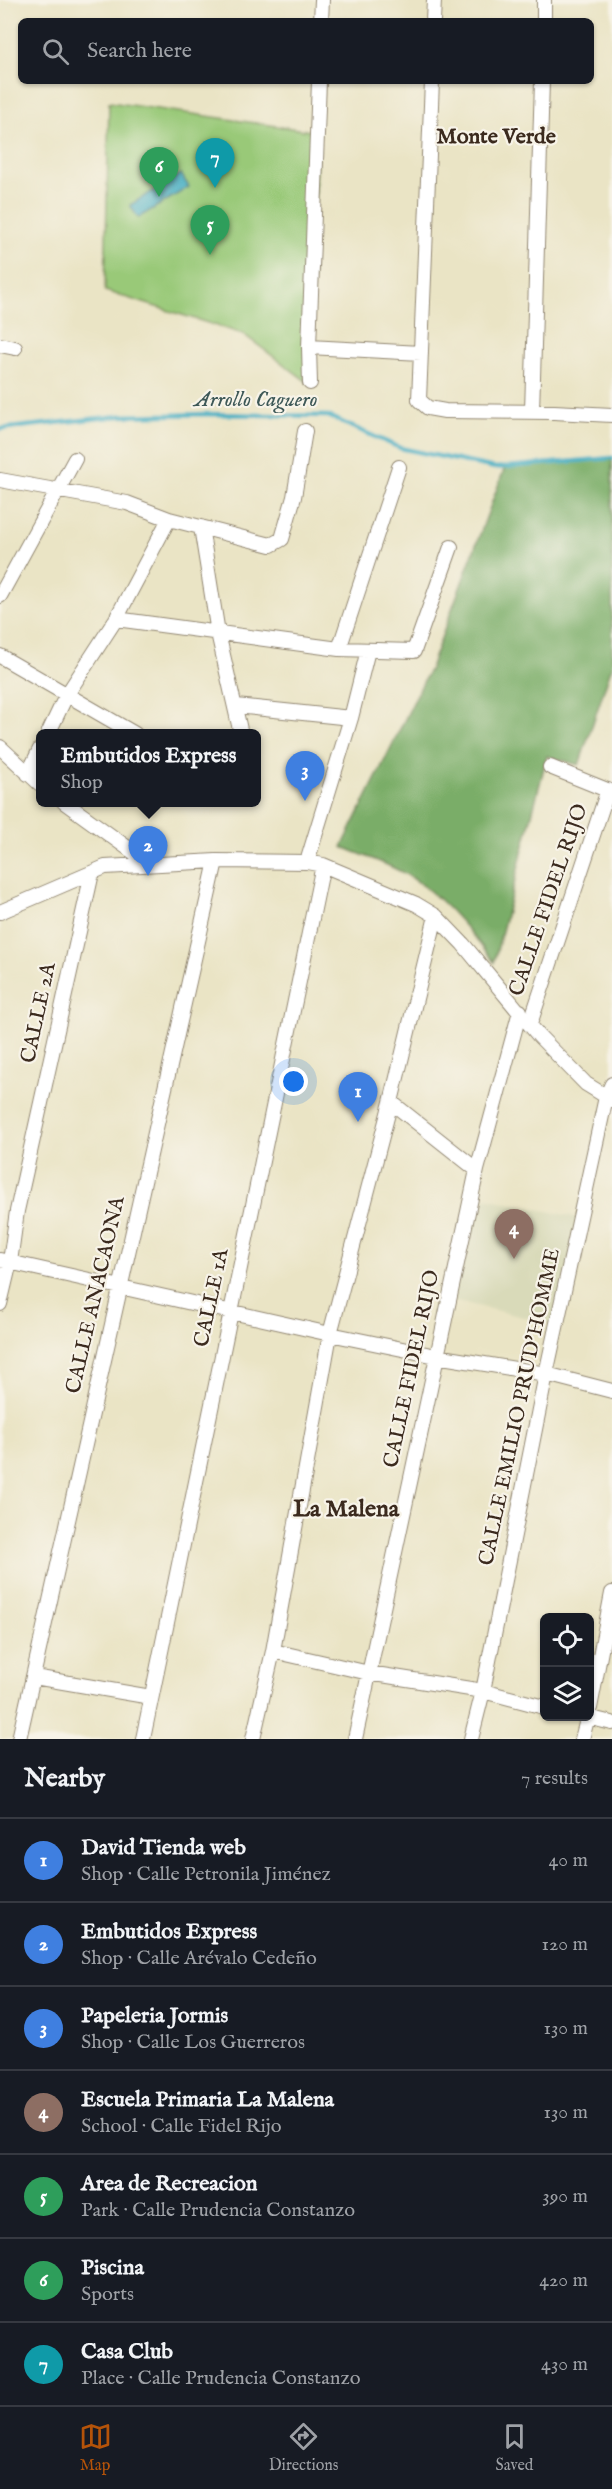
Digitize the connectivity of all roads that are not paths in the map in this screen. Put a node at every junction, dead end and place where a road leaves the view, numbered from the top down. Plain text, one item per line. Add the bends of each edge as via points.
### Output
1 (322, 0) edge
2 (434, 0) edge
3 (544, 0) edge
4 (321, 18) edge
5 (433, 18) edge
6 (544, 18) edge
7 (319, 84) edge
8 (432, 84) edge
9 (542, 84) edge
10 (0, 345) edge
11 (309, 347) junction
12 (15, 348) dead end
13 (421, 353) junction
14 (310, 383) dead end
15 (532, 411) junction
16 (612, 416) edge
17 (305, 431) dead end
18 (75, 459) dead end
19 (399, 467) dead end
20 (0, 480) edge
21 (58, 490) junction
22 (169, 519) junction
23 (201, 527) junction
24 (451, 547) dead end
25 (0, 596) edge
26 (116, 619) junction
27 (218, 633) junction
28 (339, 649) junction
29 (368, 650) junction
30 (0, 656) edge
31 (66, 696) junction
32 (236, 706) junction
33 (351, 718) junction
34 (50, 729) edge
35 (126, 729) edge
36 (240, 729) edge
37 (0, 747) edge
38 (36, 757) edge
39 (550, 767) dead end
40 (28, 774) junction
41 (36, 781) edge
42 (610, 791) edge
43 (71, 807) edge
44 (216, 861) junction
45 (307, 862) junction
46 (150, 864) junction
47 (323, 865) junction
48 (92, 873) junction
49 (0, 912) edge
50 (436, 916) junction
51 (520, 1011) junction
52 (530, 1024) junction
53 (610, 1094) edge
54 (391, 1102) junction
55 (477, 1170) junction
56 (5, 1261) edge
57 (119, 1288) junction
58 (0, 1304) edge
59 (230, 1312) junction
60 (330, 1334) junction
61 (436, 1356) junction
62 (546, 1374) junction
63 (612, 1391) edge
64 (612, 1593) edge
65 (273, 1651) junction
66 (369, 1673) junction
67 (34, 1677) junction
68 (594, 1681) edge
69 (483, 1691) junction
70 (151, 1697) junction
71 (540, 1706) edge
72 (594, 1717) edge
73 (586, 1721) edge
74 (612, 1723) edge
75 (19, 1739) edge
76 (143, 1739) edge
77 (253, 1739) edge
78 (355, 1739) edge
79 (471, 1739) edge
80 (582, 1739) edge

1 - 4 street
2 - 5 street
3 - 6 street
7 - 11 street
8 - 13 street
9 - 15 street
10 - 12 street
11 - 13 street
11 - 14 street
13 - 15 street via 419,400 428,408
15 - 16 street
17 - 23 street via 282,539 271,546
18 - 21 street
19 - 28 street
20 - 21 street
21 - 22 street via 127,503
21 - 25 street
22 - 23 street
22 - 26 street
23 - 27 street
24 - 29 street via 414,651
26 - 27 street
26 - 31 street
27 - 28 street
27 - 32 street
28 - 29 street
29 - 33 street
30 - 31 street
31 - 34 street
31 - 35 street
32 - 33 street
32 - 36 street
33 - 45 street
37 - 40 street
38 - 40 street
39 - 42 street
40 - 41 street
42 - 52 street, CALLE FIDEL RIJO
43 - 46 street
44 - 45 street
44 - 46 street
44 - 57 street, CALLE ANACAONA
45 - 47 street
46 - 48 street via 105,867
47 - 50 street
47 - 59 street, CALLE 1A
48 - 49 street
48 - 56 street, CALLE 2A
50 - 51 street
50 - 54 street
51 - 52 street
51 - 55 street, CALLE FIDEL RIJO
52 - 53 street via 586,1084
53 - 62 street, CALLE EMILIO PRUD'HOMME
54 - 55 street
54 - 60 street
55 - 61 street, CALLE FIDEL RIJO
56 - 57 street
56 - 58 street, CALLE 2A
57 - 59 street
57 - 67 street, CALLE ANACAONA
59 - 60 street
59 - 70 street, CALLE 1A
60 - 61 street
60 - 65 street
61 - 62 street
61 - 66 street, CALLE FIDEL RIJO
62 - 63 street
62 - 69 street, CALLE EMILIO PRUD'HOMME
64 - 68 street
65 - 66 street
65 - 77 street
66 - 69 street
66 - 78 street, CALLE FIDEL RIJO
67 - 70 street
67 - 75 street, CALLE ANACAONA
69 - 71 street
69 - 79 street, CALLE EMILIO PRUD'HOMME
70 - 76 street, CALLE 1A
72 - 74 street
73 - 80 street

